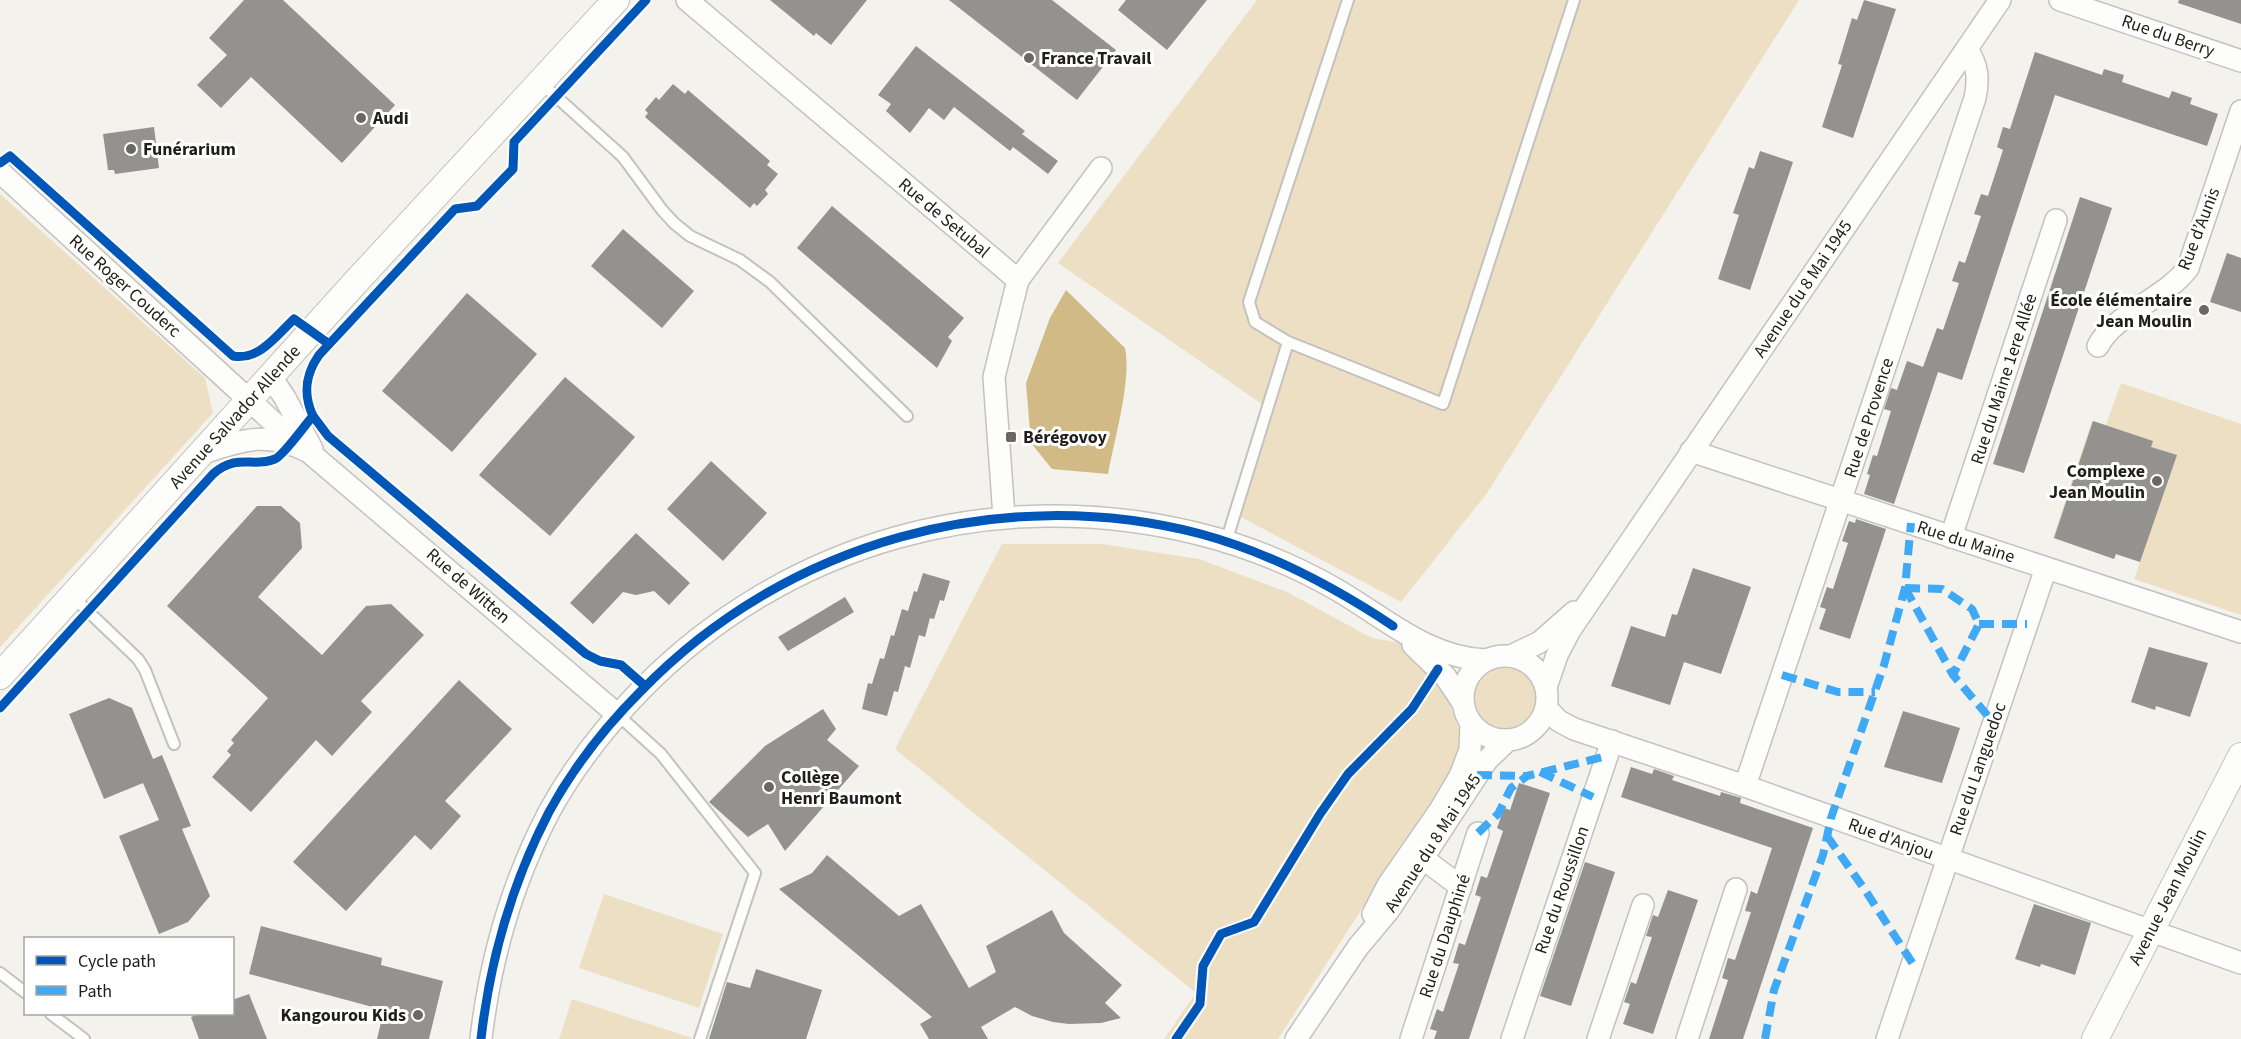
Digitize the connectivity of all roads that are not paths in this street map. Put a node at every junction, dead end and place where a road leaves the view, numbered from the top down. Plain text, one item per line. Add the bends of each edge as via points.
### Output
1 (616, 0) edge
2 (687, 0) edge
3 (1348, 0) edge
4 (1574, 0) edge
5 (2000, 0) edge
6 (2060, 0) edge
7 (1967, 49) junction
8 (2241, 61) edge
9 (540, 82) junction
10 (2241, 111) edge
11 (1101, 168) dead end
12 (0, 172) edge
13 (2056, 220) dead end
14 (1018, 280) junction
15 (1288, 342) junction
16 (2098, 346) dead end
17 (271, 377) junction
18 (251, 400) junction
19 (908, 416) dead end
20 (1691, 451) junction
21 (309, 452) junction
22 (203, 453) junction
23 (1841, 500) junction
24 (1004, 517) junction
25 (1951, 537) junction
26 (1226, 542) junction
27 (2046, 568) junction
28 (1605, 579) junction
29 (72, 597) junction
30 (1393, 626) junction
31 (2241, 632) edge
32 (1511, 656) junction
33 (1486, 660) junction
34 (0, 676) edge
35 (1546, 687) junction
36 (1463, 703) junction
37 (1546, 708) junction
38 (618, 715) junction
39 (1472, 723) junction
40 (1508, 740) junction
41 (1612, 741) junction
42 (174, 744) dead end
43 (2241, 756) edge
44 (1745, 786) junction
45 (1478, 833) dead end
46 (1418, 855) junction
47 (1948, 859) junction
48 (1461, 887) junction
49 (1736, 889) dead end
50 (1643, 904) dead end
51 (2151, 931) junction
52 (2241, 963) edge
53 (0, 973) edge
54 (24, 991) edge
55 (52, 1015) edge
56 (1517, 1038) edge
57 (84, 1039) edge
58 (482, 1039) edge
59 (700, 1039) edge
60 (1296, 1039) edge
61 (1411, 1039) edge
62 (1598, 1039) edge
63 (1687, 1039) edge
64 (1887, 1039) edge
65 (2095, 1039) edge

1 - 9 street, Avenue Salvador Allende
2 - 14 street, Rue de Setubal
3 - 15 lane via 1249,302 1256,322
4 - 15 lane via 1443,404
5 - 7 street, Avenue du 8 Mai 1945
6 - 8 street, Rue du Berry
7 - 20 street, Avenue du 8 Mai 1945
7 - 23 street, Rue de Provence via 1977,68 1975,98
9 - 17 street, Avenue Salvador Allende
9 - 19 lane via 623,157 674,223 770,282
10 - 16 street, Rue d’Aunis via 2188,268 2109,330
11 - 14 street
12 - 18 street, Rue Roger Couderc
13 - 25 street, Rue du Maine 1ere Allée
14 - 24 street via 995,367
15 - 26 lane
17 - 18 street, Avenue Salvador Allende
17 - 21 street, Rue de Witten
18 - 21 street, Rue de Witten
18 - 22 street, Avenue Salvador Allende
20 - 23 street, Rue du Maine
20 - 28 street, Avenue du 8 Mai 1945
21 - 22 street, Rue de Witten via 280,440 257,438
21 - 38 street, Rue de Witten
22 - 29 street, Avenue Salvador Allende
23 - 25 street, Rue du Maine
23 - 44 street, Rue de Provence
24 - 26 street via 1109,518 1164,526
24 - 38 street via 894,538 839,557 782,584 691,644
25 - 27 street, Rue du Maine
26 - 30 street via 1300,571
27 - 31 street, Rue du Maine
27 - 47 street, Rue du Languedoc
28 - 32 street, Avenue du 8 Mai 1945 via 1547,636
28 - 35 street, Avenue du 8 Mai 1945 via 1562,645
29 - 34 street, Avenue Salvador Allende
29 - 42 lane via 138,659
30 - 33 street via 1437,650 1464,659
30 - 36 street via 1445,676
32 - 33 street
32 - 35 street via 1533,666
33 - 36 street via 1468,678
35 - 37 street
36 - 39 street
37 - 40 street via 1530,732
37 - 41 street, Rue d'Anjou via 1567,726
38 - 58 street via 563,790 522,870 495,957
38 - 59 lane via 661,754 755,873
39 - 40 street via 1485,735
39 - 46 street, Avenue du 8 Mai 1945 via 1470,750 1460,776
40 - 46 street, Avenue du 8 Mai 1945 via 1487,760
41 - 44 street, Rue d'Anjou
41 - 56 street, Rue du Roussillon
43 - 51 street, Avenue Jean Moulin
44 - 47 street, Rue d'Anjou
45 - 48 street, Rue du Dauphiné
46 - 48 street
46 - 60 street, Avenue du 8 Mai 1945 via 1389,910 1358,947
47 - 51 street, Rue d'Anjou
47 - 64 street, Rue du Languedoc
48 - 61 street, Rue du Dauphiné
49 - 63 street
50 - 62 street
51 - 52 street, Rue d'Anjou
51 - 65 street, Avenue Jean Moulin
53 - 54 lane
55 - 57 lane

